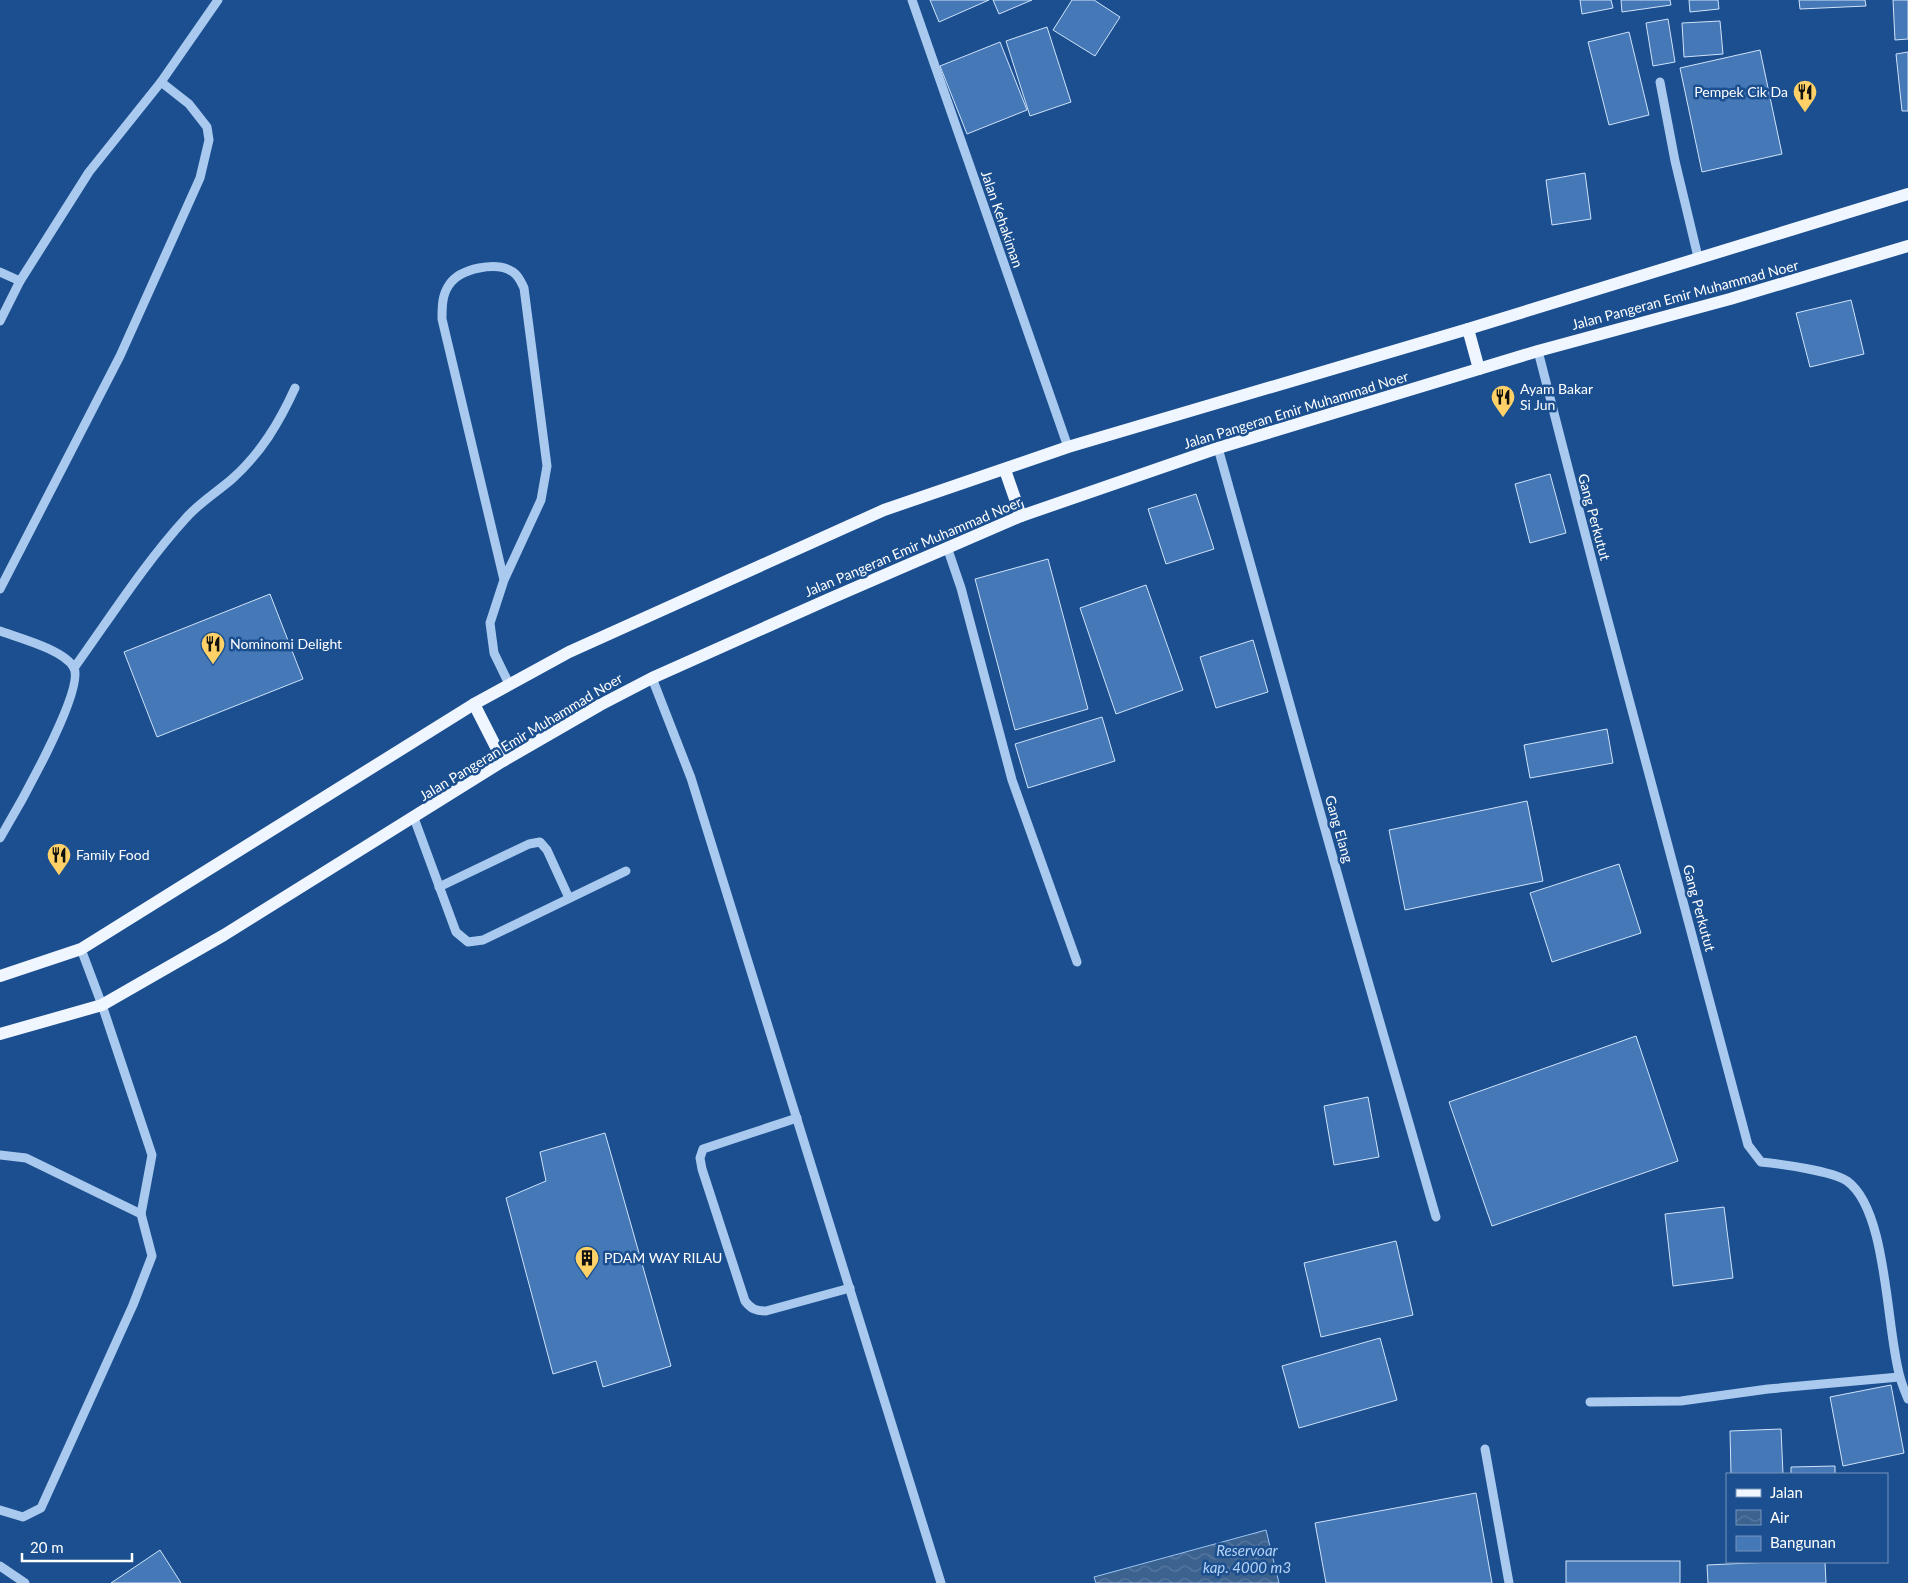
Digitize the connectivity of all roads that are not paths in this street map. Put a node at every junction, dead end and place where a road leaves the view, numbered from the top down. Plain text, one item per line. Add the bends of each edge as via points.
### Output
1 (218, 0) edge
2 (912, 0) edge
3 (161, 82) junction
4 (1660, 82) dead end
5 (1908, 194) edge
6 (1908, 246) edge
7 (1698, 257) junction
8 (0, 272) edge
9 (20, 281) junction
10 (0, 321) edge
11 (1468, 329) junction
12 (1538, 350) junction
13 (1479, 369) junction
14 (295, 388) dead end
15 (1068, 447) junction
16 (1218, 448) junction
17 (1005, 470) junction
18 (1021, 516) junction
19 (947, 547) junction
20 (504, 580) junction
21 (0, 590) edge
22 (0, 631) edge
23 (74, 668) junction
24 (652, 678) junction
25 (509, 684) junction
26 (474, 704) junction
27 (503, 761) junction
28 (414, 818) junction
29 (0, 838) edge
30 (626, 871) dead end
31 (439, 886) junction
32 (569, 898) junction
33 (81, 949) junction
34 (1077, 962) dead end
35 (0, 976) edge
36 (102, 1005) junction
37 (0, 1034) edge
38 (797, 1118) junction
39 (0, 1155) edge
40 (141, 1214) junction
41 (1436, 1217) dead end
42 (850, 1288) junction
43 (1899, 1377) junction
44 (1908, 1399) edge
45 (1590, 1402) dead end
46 (1485, 1449) dead end
47 (0, 1510) edge
48 (0, 1566) edge
49 (25, 1583) edge
50 (941, 1583) edge
51 (1509, 1583) edge

1 - 3 street
2 - 15 street, Jalan Kehakiman
3 - 9 street via 89,172
3 - 21 street via 189,104 207,127 209,140 200,178 120,356
4 - 7 street
5 - 7 main road, Jalan Pangeran Emir Muhammad Noer
6 - 12 main road, Jalan Pangeran Emir Muhammad Noer via 1730,299
7 - 11 main road, Jalan Pangeran Emir Muhammad Noer
8 - 9 street
9 - 10 street
11 - 13 main road
11 - 15 main road, Jalan Pangeran Emir Muhammad Noer
12 - 13 main road, Jalan Pangeran Emir Muhammad Noer
12 - 43 street, Gang Perkutut via 1748,1145 1762,1162 1808,1169 1847,1181 1862,1199 1880,1256
13 - 16 main road, Jalan Pangeran Emir Muhammad Noer
14 - 23 street via 267,442 233,478 188,516 160,548
15 - 17 main road, Jalan Pangeran Emir Muhammad Noer
16 - 18 main road, Jalan Pangeran Emir Muhammad Noer
16 - 41 street, Gang Elang
17 - 18 main road
17 - 25 main road, Jalan Pangeran Emir Muhammad Noer via 884,510 598,638
18 - 19 main road, Jalan Pangeran Emir Muhammad Noer
19 - 24 main road, Jalan Pangeran Emir Muhammad Noer
19 - 34 street via 1012,780
20 - 20 street via 541,500 547,466 524,288 517,275 504,268 469,269 449,284 442,302 442,318
20 - 25 street via 490,624 490,635 494,653
22 - 23 street via 47,648 65,658
23 - 29 street via 76,681 56,735
24 - 27 main road, Jalan Pangeran Emir Muhammad Noer via 600,704
24 - 38 street via 691,778
25 - 26 main road, Jalan Pangeran Emir Muhammad Noer
26 - 27 main road
26 - 33 main road, Jalan Pangeran Emir Muhammad Noer
27 - 28 main road, Jalan Pangeran Emir Muhammad Noer
28 - 31 street
28 - 36 main road, Jalan Pangeran Emir Muhammad Noer via 224,935
30 - 32 street
31 - 32 street via 528,844 540,842 547,850
31 - 32 street via 456,932 468,942 483,940
33 - 35 main road, Jalan Pangeran Emir Muhammad Noer
33 - 36 street
36 - 37 main road, Jalan Pangeran Emir Muhammad Noer
36 - 40 street via 152,1155
38 - 42 street
38 - 42 street via 703,1149 700,1158 702,1169 744,1300 750,1308 766,1311
39 - 40 street via 26,1158
40 - 47 street via 152,1256 41,1508 23,1517
42 - 50 street
43 - 44 street, Gang Perkutut
43 - 45 street via 1681,1401
46 - 51 street
48 - 49 street

